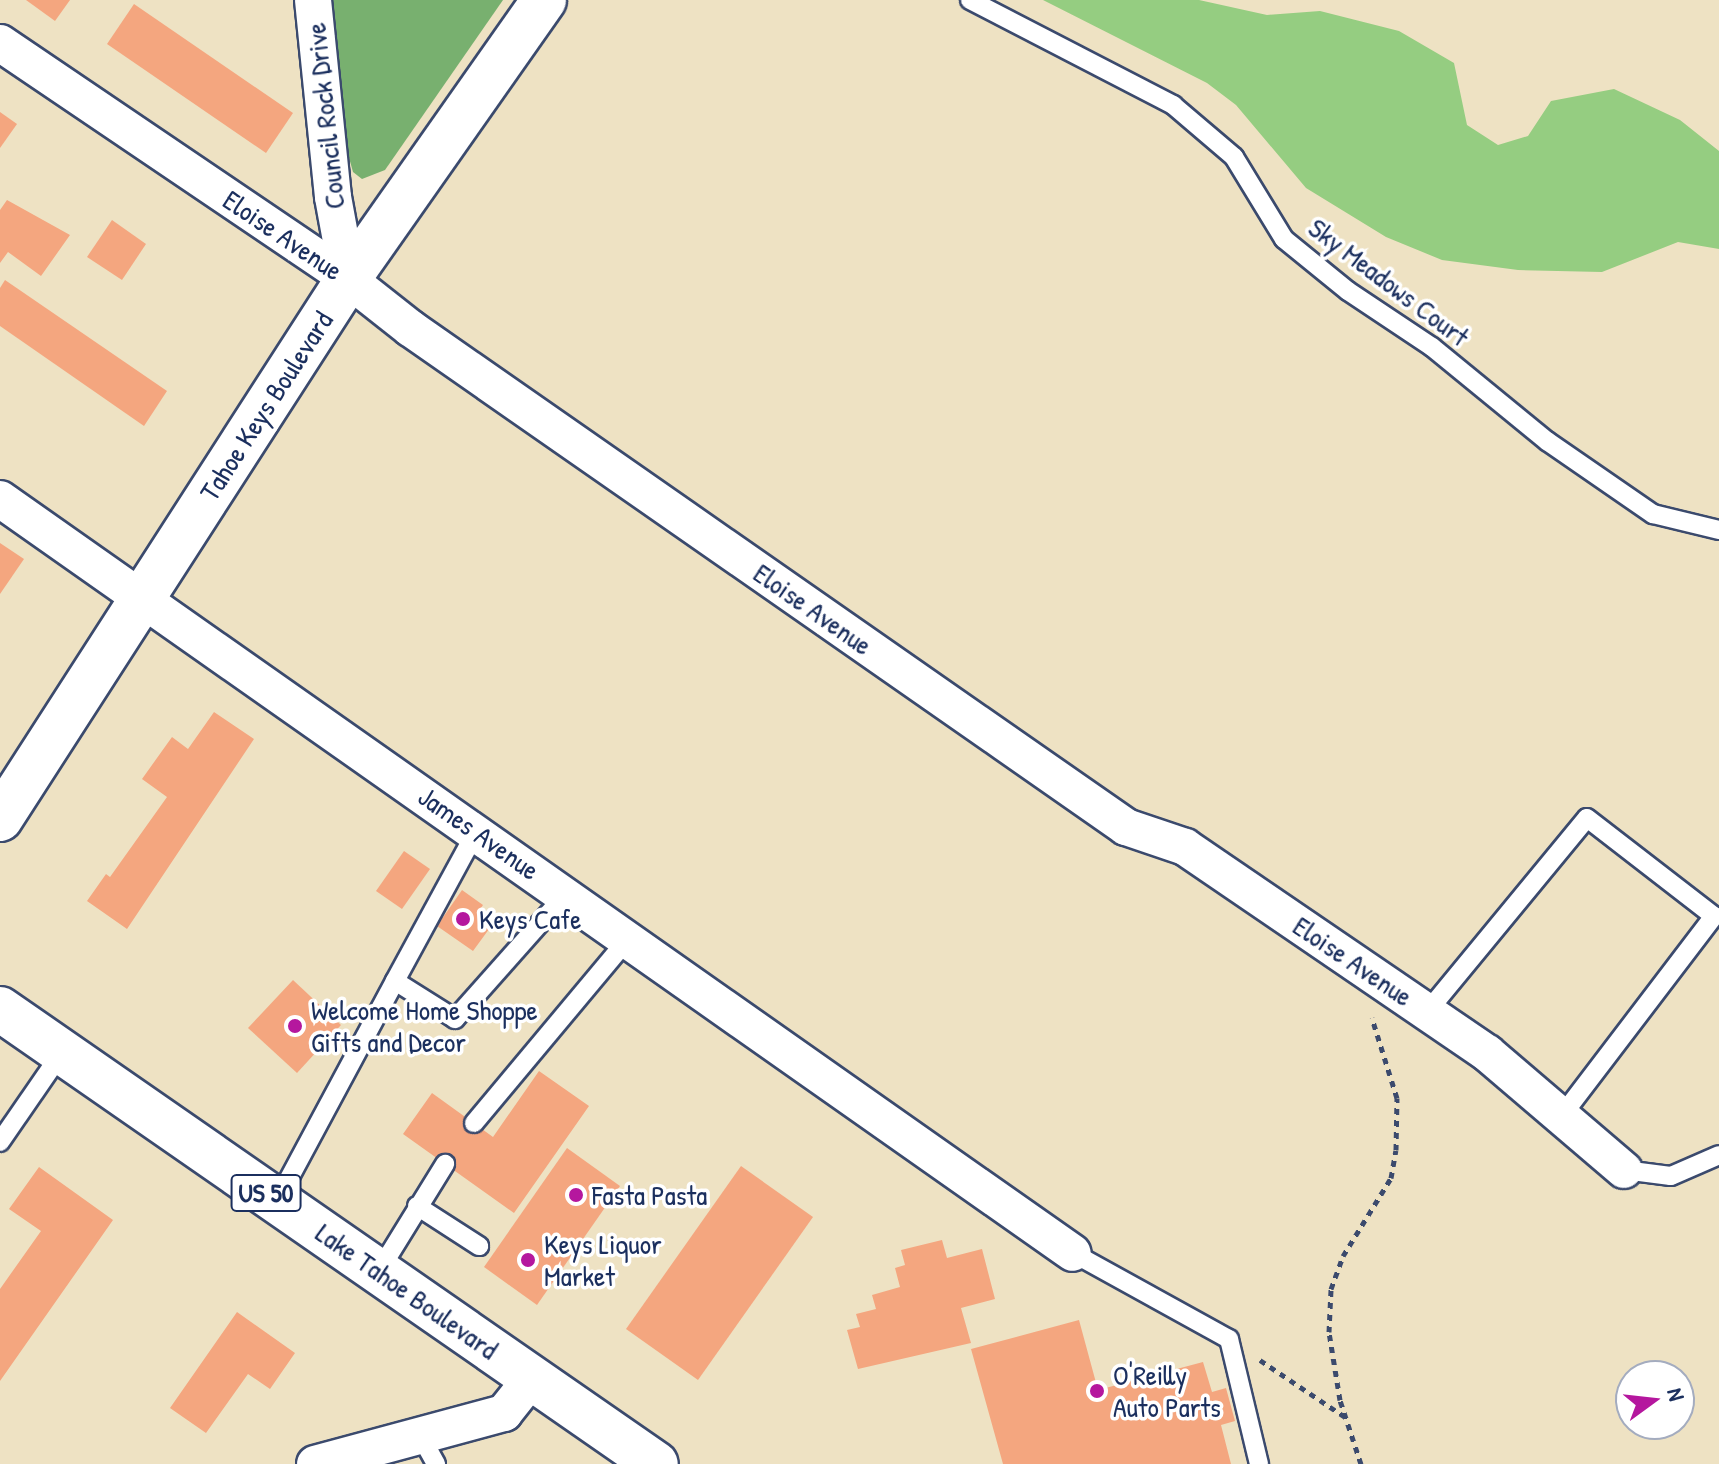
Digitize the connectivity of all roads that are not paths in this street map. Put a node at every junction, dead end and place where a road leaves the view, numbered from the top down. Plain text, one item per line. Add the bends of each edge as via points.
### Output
1 (313, 0) edge
2 (544, 0) edge
3 (970, 0) edge
4 (0, 43) edge
5 (348, 279) junction
6 (0, 499) edge
7 (1719, 530) edge
8 (143, 596) junction
9 (0, 819) edge
10 (476, 832) junction
11 (565, 895) junction
12 (1716, 918) edge
13 (628, 939) junction
14 (395, 981) junction
15 (0, 1009) edge
16 (1427, 1012) junction
17 (62, 1052) junction
18 (1561, 1117) junction
19 (474, 1123) dead end
20 (0, 1142) edge
21 (1719, 1155) edge
22 (445, 1164) dead end
23 (1624, 1170) joint
24 (277, 1201) junction
25 (417, 1206) junction
26 (479, 1246) dead end
27 (1073, 1253) joint
28 (379, 1271) junction
29 (531, 1379) junction
30 (428, 1450) edge
31 (643, 1460) edge
32 (315, 1464) edge
33 (1259, 1464) edge

1 - 5 street, Council Rock Drive via 333,197
2 - 5 main road, Tahoe Keys Boulevard
3 - 7 lane, Sky Meadows Court via 1173,105 1234,157 1284,239 1348,291 1432,347 1547,441 1653,514
4 - 5 street, Eloise Avenue
5 - 8 main road, Tahoe Keys Boulevard
5 - 16 street, Eloise Avenue via 410,328 1126,827 1185,847
6 - 8 street, James Avenue
8 - 9 main road, Tahoe Keys Boulevard
8 - 10 street, James Avenue
10 - 11 street, James Avenue
10 - 14 lane
11 - 13 street, James Avenue
11 - 14 lane via 455,1019
12 - 16 lane via 1587,818
12 - 18 lane
13 - 19 lane
13 - 27 street, James Avenue
14 - 24 lane
15 - 17 main road, Lake Tahoe Boulevard / US 50
16 - 18 street, Eloise Avenue via 1487,1053
17 - 20 lane
17 - 24 main road, Lake Tahoe Boulevard / US 50
18 - 23 street, Eloise Avenue
21 - 23 lane via 1671,1176
22 - 25 lane
24 - 28 main road, Lake Tahoe Boulevard / US 50
25 - 26 lane
25 - 28 lane
27 - 33 lane via 1229,1339
28 - 29 main road, Lake Tahoe Boulevard / US 50
29 - 30 street via 504,1413
29 - 31 main road, Lake Tahoe Boulevard / US 50
30 - 32 street

